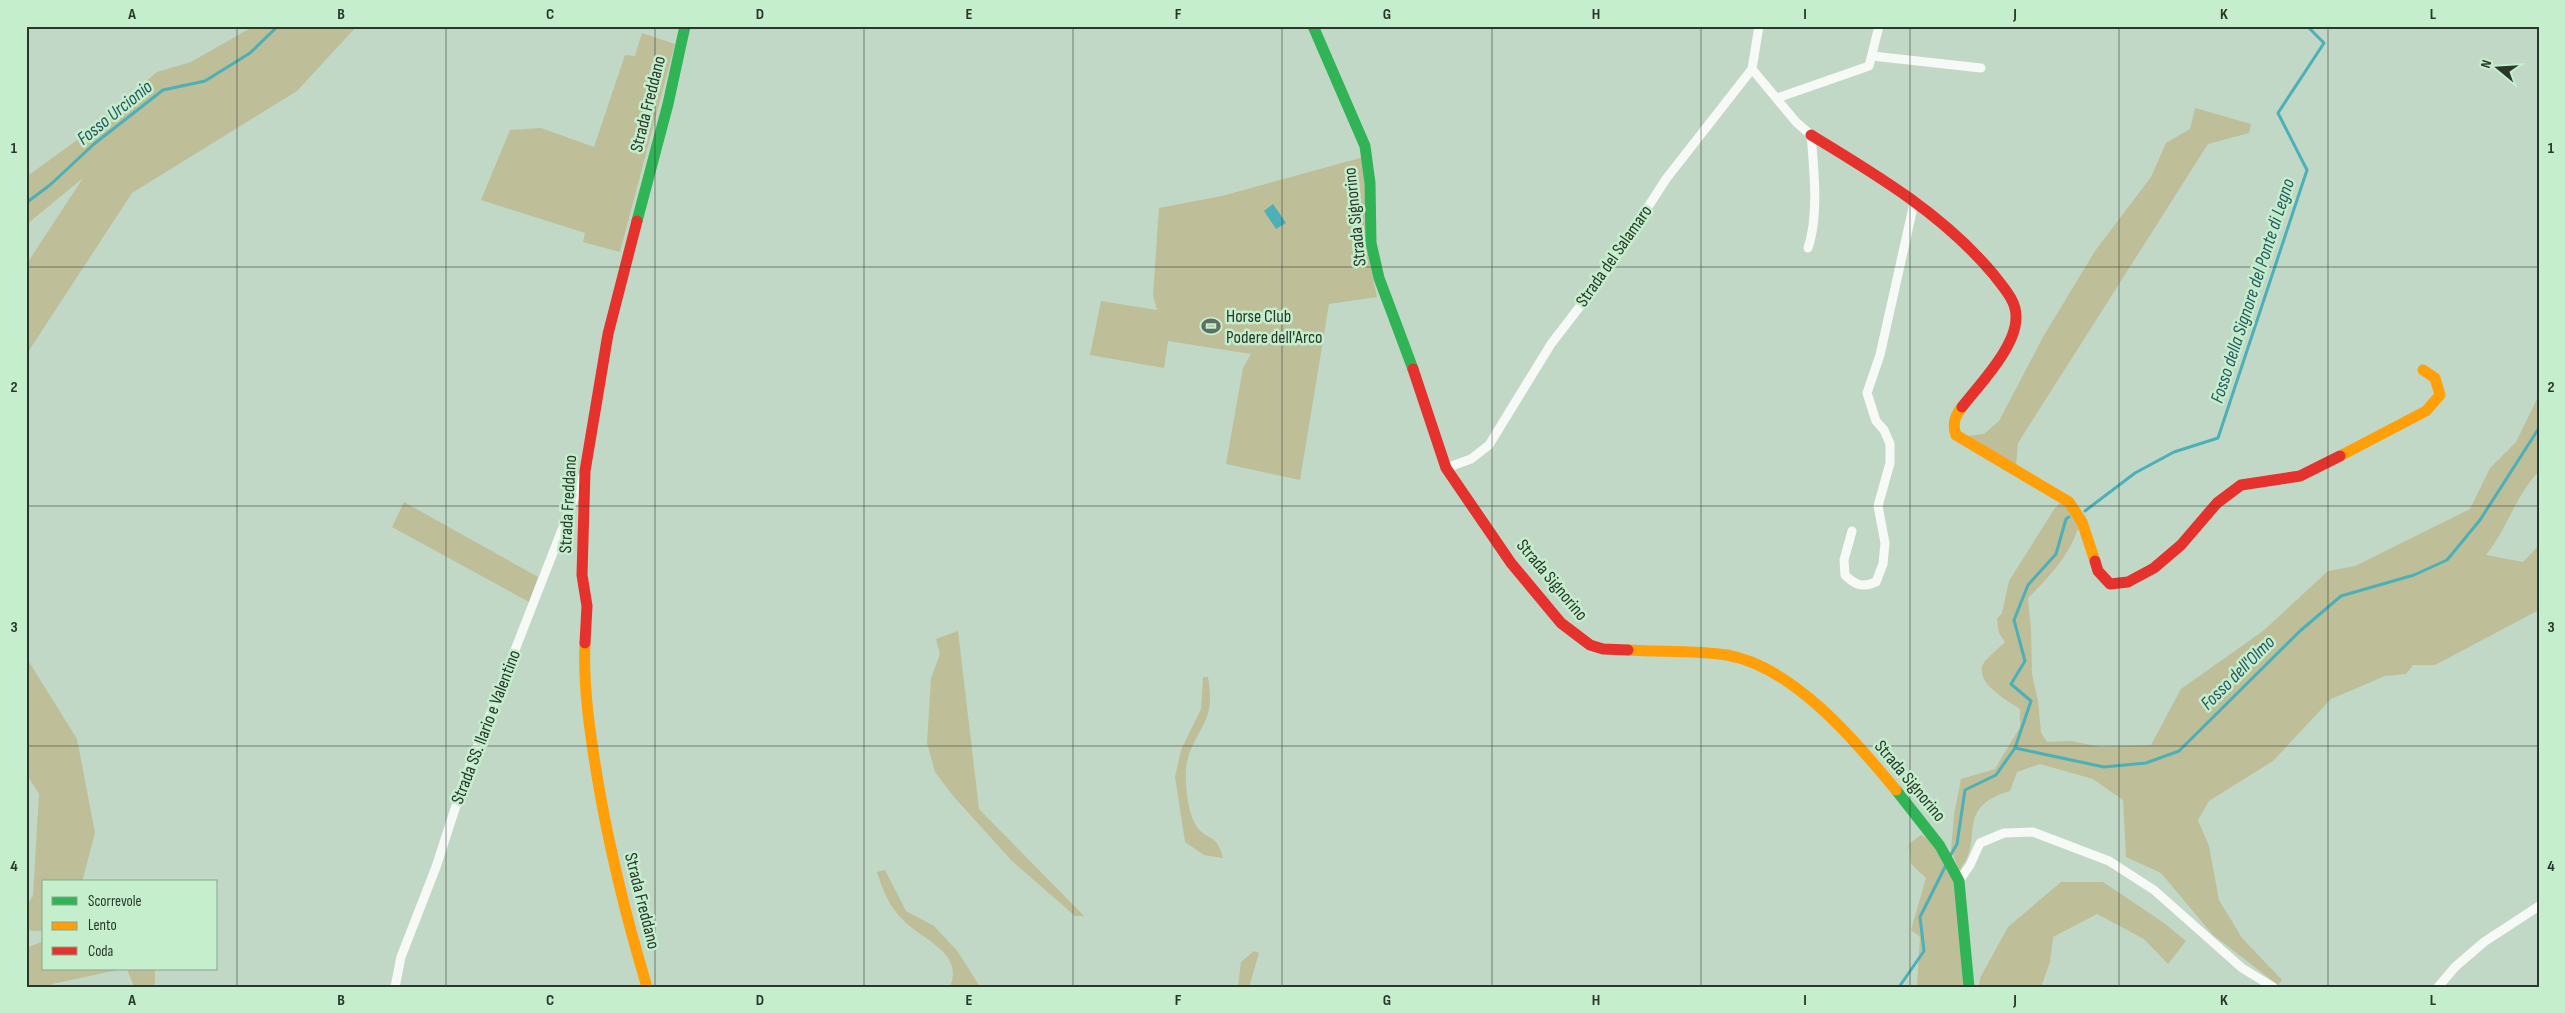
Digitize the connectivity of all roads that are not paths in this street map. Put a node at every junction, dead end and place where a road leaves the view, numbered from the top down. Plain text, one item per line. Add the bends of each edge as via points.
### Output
1 (685, 26) edge
2 (1313, 26) edge
3 (1758, 26) edge
4 (1879, 26) edge
5 (1872, 56) junction
6 (1981, 68) dead end
7 (1752, 69) junction
8 (1777, 98) junction
9 (1811, 135) junction
10 (1914, 203) junction
11 (1808, 248) dead end
12 (2423, 370) dead end
13 (1446, 468) junction
14 (584, 471) junction
15 (1852, 531) dead end
16 (1959, 881) junction
17 (2539, 906) edge
18 (395, 987) edge
19 (647, 987) edge
20 (1969, 987) edge
21 (2273, 987) edge
22 (2438, 987) edge

1 - 14 street, Strada Freddano via 608,334
2 - 13 street, Strada Signorino via 1365,146 1370,183 1371,243 1379,278
3 - 7 street
4 - 5 street
5 - 6 street
5 - 8 street via 1868,66
7 - 8 street
7 - 13 street, Strada del Salamaro via 1666,179 1604,274 1551,344 1489,445 1471,459
8 - 9 street
9 - 10 street
9 - 11 street via 1813,234
10 - 12 street via 1952,231 1985,263 2012,300 2017,321 2006,346 1957,414 1953,427 1956,435 2069,502 2082,522 2098,571 2110,584 2128,582 2154,568 2217,503 2241,485 2300,476 2426,411 2440,395 2435,378
10 - 15 street via 1880,355 1867,393 1876,421 1890,444 1890,463 1878,506 1885,543 1883,564 1876,582 1866,586 1854,584 1845,575 1844,560
13 - 16 street, Strada Signorino via 1511,563 1561,623 1590,645 1603,649 1727,655 1745,660 1798,689 1845,732 1889,781 1938,840
14 - 18 street, Strada SS. Ilario e Valentino via 465,778 436,867 401,957
14 - 19 street, Strada Freddano via 582,575 587,606 584,660 591,741 624,909
16 - 20 street, Strada Signorino
16 - 21 street via 1980,843 2004,833 2033,832 2109,861 2154,890 2242,968
17 - 22 street via 2484,942

